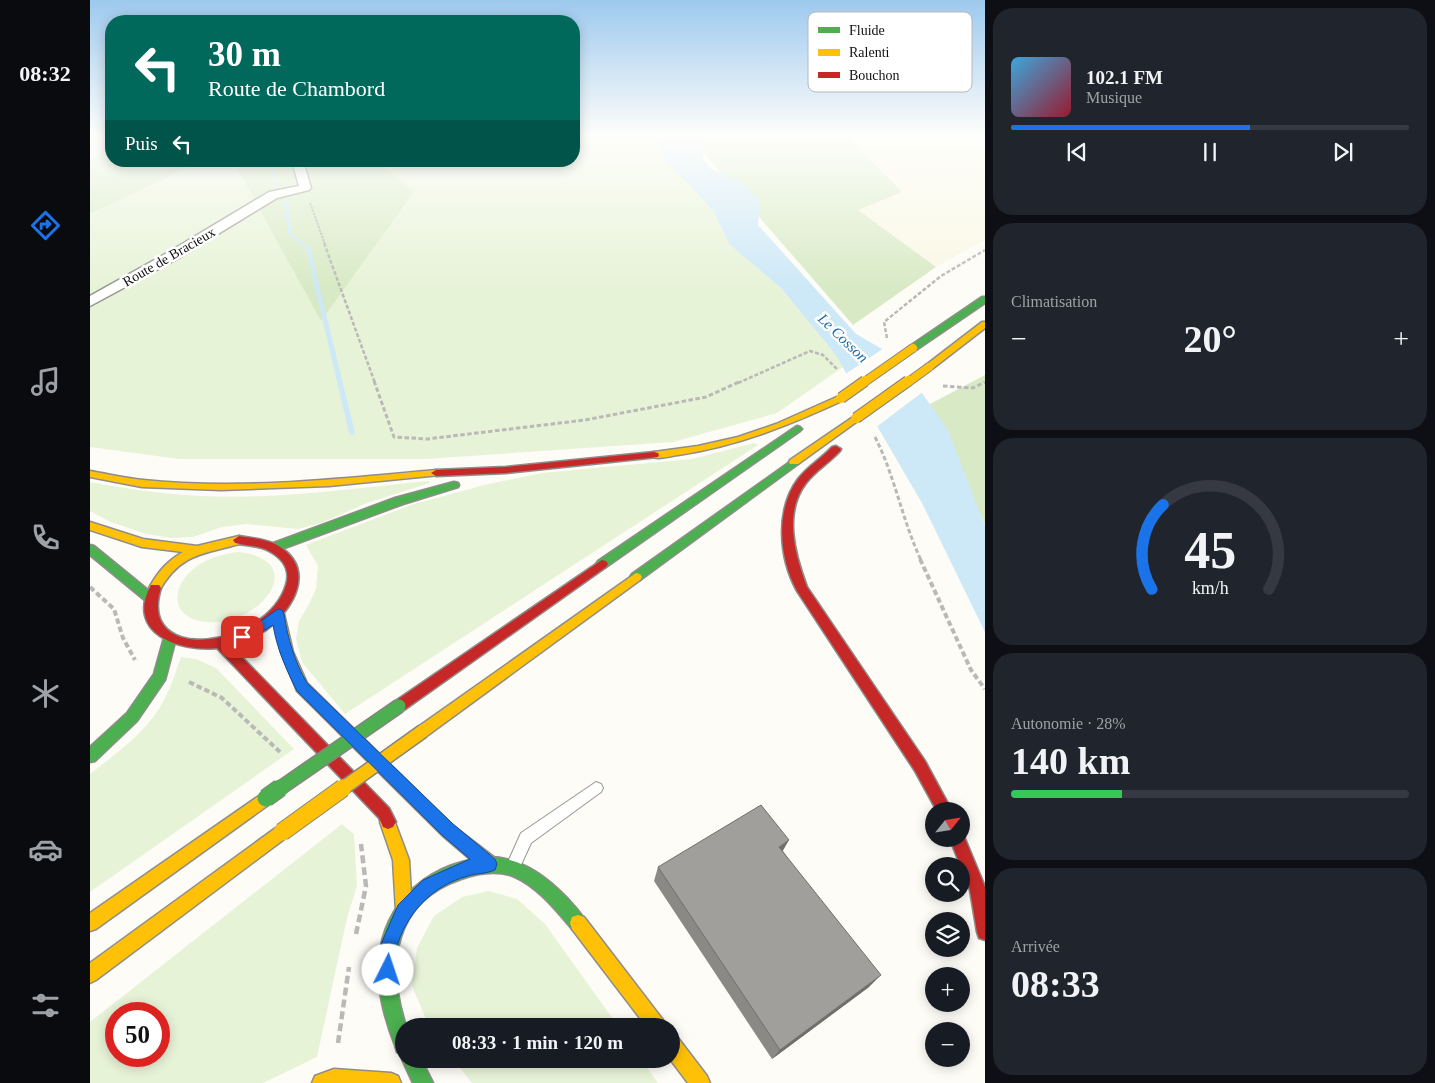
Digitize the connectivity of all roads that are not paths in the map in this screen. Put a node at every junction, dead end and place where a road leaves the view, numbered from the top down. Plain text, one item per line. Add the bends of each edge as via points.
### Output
1 (305, 187) edge
2 (985, 298) edge
3 (90, 302) edge
4 (985, 324) edge
5 (841, 398) junction
6 (856, 418) junction
7 (506, 470) junction
8 (90, 474) edge
9 (90, 526) edge
10 (275, 547) junction
11 (90, 549) edge
12 (197, 550) junction
13 (150, 598) junction
14 (278, 614) junction
15 (170, 638) junction
16 (220, 644) junction
17 (90, 756) edge
18 (596, 788) dead end
19 (940, 802) edge
20 (962, 848) edge
21 (489, 864) junction
22 (512, 868) junction
23 (404, 911) junction
24 (90, 923) edge
25 (985, 932) edge
26 (90, 974) edge
27 (651, 1018) edge
28 (395, 1022) edge
29 (680, 1057) edge
30 (416, 1068) edge
31 (322, 1083) edge
32 (391, 1083) edge
33 (423, 1083) edge
34 (700, 1083) edge

1 - 3 street, Route de Bracieux via 273,195
2 - 5 main road, bridge
4 - 6 main road, bridge
5 - 7 main road via 786,423 709,447
5 - 24 main road, bridge
6 - 19 main road via 835,451 798,486 790,510 787,535 790,559 801,588 920,766
6 - 26 main road, bridge
7 - 8 main road via 329,483 235,486 149,484
7 - 10 main road via 406,498
9 - 12 main road via 165,549
10 - 12 main road via 258,541 239,540
10 - 14 main road via 294,569 289,598
11 - 13 main road
12 - 13 main road via 166,571
13 - 15 main road via 153,621
14 - 16 main road via 256,630
14 - 21 main road via 290,665 302,687 447,830
15 - 16 main road via 185,643
15 - 17 main road via 160,676 132,717
16 - 23 main road via 384,813 399,845 405,876
18 - 22 lane via 526,838
20 - 25 main road via 978,890
21 - 22 main road
21 - 23 main road via 467,868 428,885
22 - 27 main road via 537,882 563,906
23 - 28 main road via 387,951 388,989
29 - 34 main road
30 - 33 main road
31 - 32 main road via 334,1078

